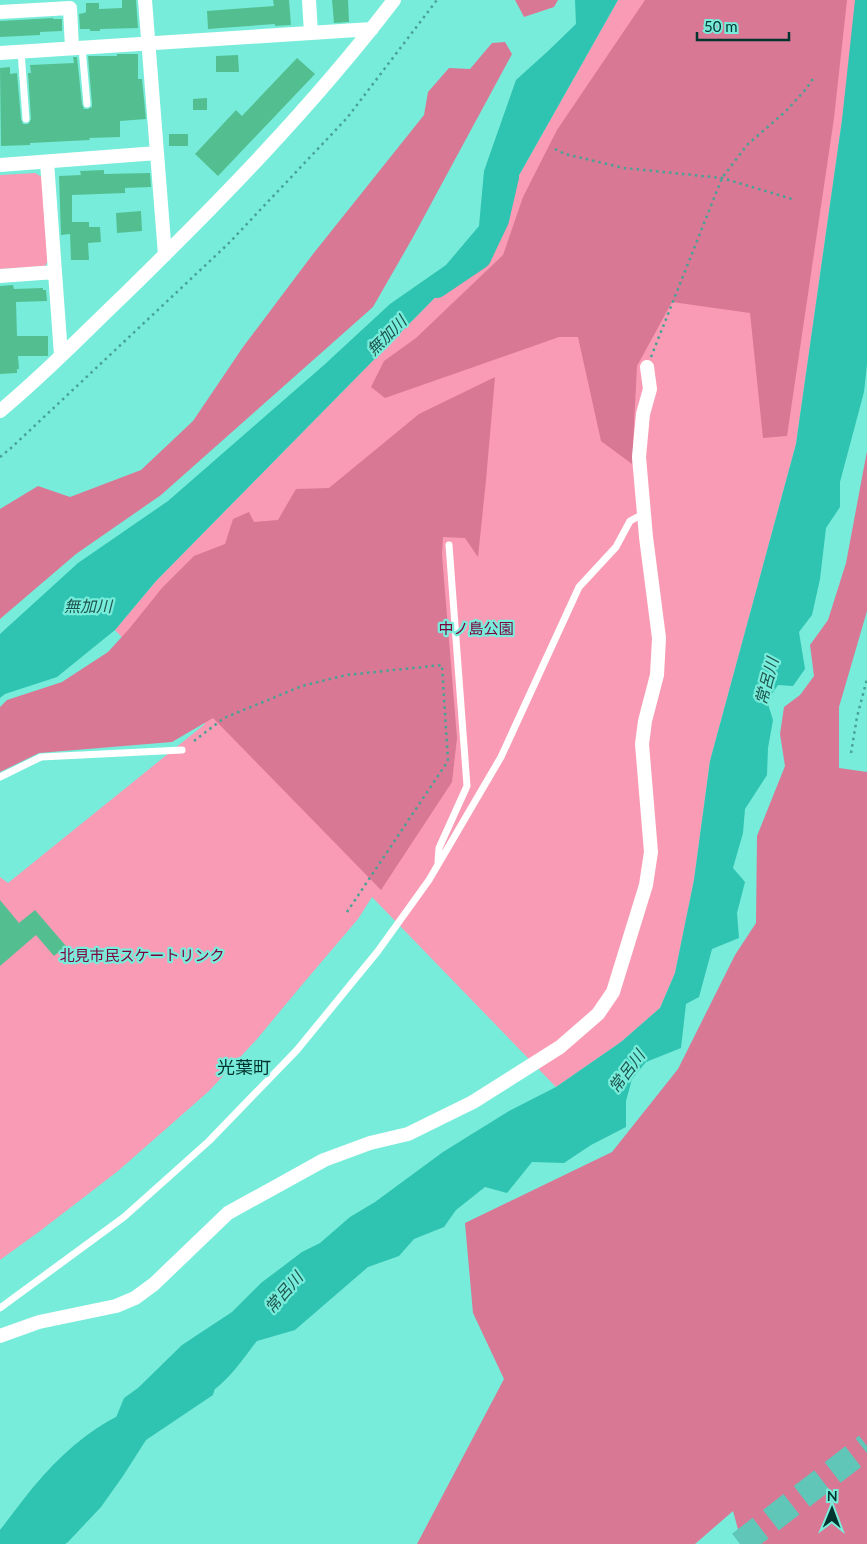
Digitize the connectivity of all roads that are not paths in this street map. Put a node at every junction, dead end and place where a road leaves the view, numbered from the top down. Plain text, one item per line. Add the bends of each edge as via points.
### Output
1 (145, 0) edge
2 (310, 0) edge
3 (394, 0) edge
4 (0, 12) edge
5 (372, 29) junction
6 (311, 33) junction
7 (148, 43) junction
8 (77, 48) junction
9 (21, 52) junction
10 (0, 53) edge
11 (87, 104) dead end
12 (26, 119) dead end
13 (157, 153) junction
14 (47, 162) junction
15 (0, 165) edge
16 (165, 255) junction
17 (55, 272) junction
18 (0, 276) edge
19 (62, 355) junction
20 (648, 367) road end
21 (0, 411) edge
22 (643, 514) junction
23 (450, 544) dead end
24 (182, 750) dead end
25 (0, 777) edge
26 (438, 865) junction
27 (0, 1308) edge
28 (0, 1336) edge

1 - 7 street
2 - 6 street
3 - 5 street
4 - 8 street via 70,8
5 - 6 street
5 - 16 street via 283,133
6 - 7 street
7 - 8 street
7 - 13 street
8 - 9 street
8 - 11 lane
9 - 10 street
9 - 12 lane
13 - 14 street
13 - 16 street
14 - 15 street
14 - 17 street
16 - 19 street
17 - 18 street
17 - 19 street
19 - 21 street
20 - 22 street via 650,389 643,414 639,457
22 - 26 lane via 630,521 616,547 579,587 502,757
22 - 28 street via 659,638 657,675 642,744 651,838 650,863 613,992 598,1014 560,1047 473,1102 408,1134 370,1143 324,1160 228,1213 135,1298 108,1308 39,1322
23 - 26 lane via 467,786 439,848
24 - 25 lane via 41,757
26 - 27 lane via 378,951 297,1050 209,1141 124,1217

